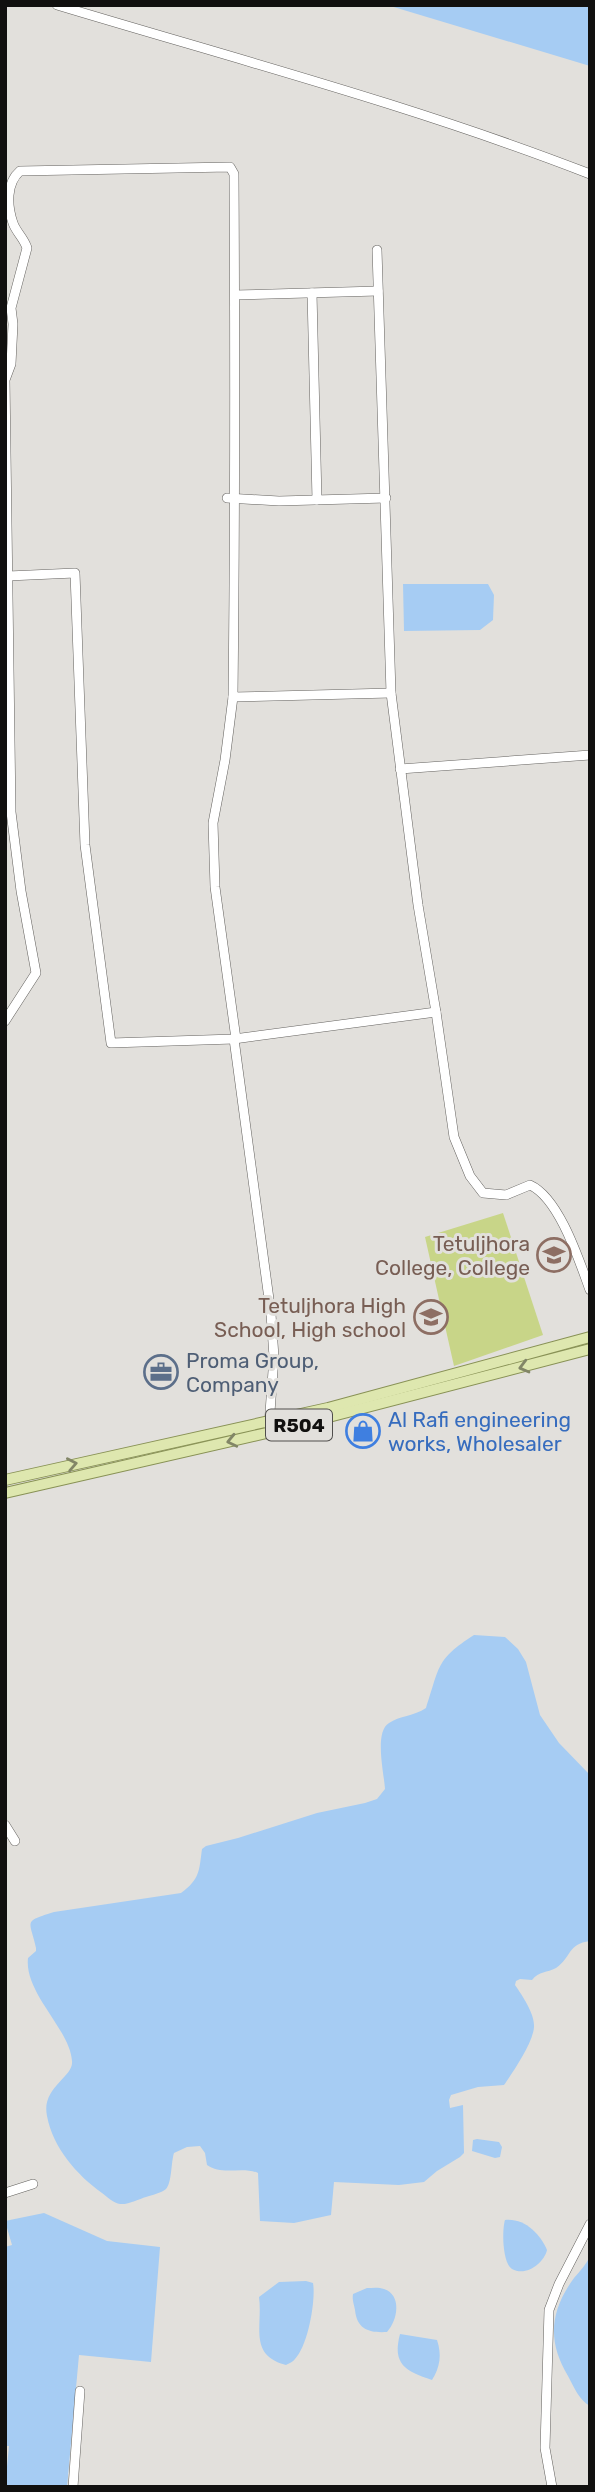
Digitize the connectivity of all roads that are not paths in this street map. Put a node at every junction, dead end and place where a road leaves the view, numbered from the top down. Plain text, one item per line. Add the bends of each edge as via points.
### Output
1 (57, 5) edge
2 (590, 174) edge
3 (377, 250) dead end
4 (378, 291) junction
5 (312, 293) junction
6 (234, 295) junction
7 (231, 499) junction
8 (386, 499) junction
9 (317, 500) junction
10 (8, 576) junction
11 (391, 692) junction
12 (233, 697) junction
13 (590, 755) edge
14 (400, 769) junction
15 (436, 1012) junction
16 (5, 1021) edge
17 (235, 1039) junction
18 (590, 1290) edge
19 (590, 1338) edge
20 (590, 1349) edge
21 (269, 1427) junction
22 (5, 1480) edge
23 (5, 1493) edge
24 (5, 1825) edge
25 (15, 1841) dead end
26 (33, 2185) dead end
27 (5, 2193) edge
28 (590, 2224) edge
29 (80, 2391) dead end
30 (73, 2487) edge
31 (552, 2487) edge

1 - 2 street via 384,101
3 - 4 street
4 - 5 street
4 - 8 street
5 - 6 street
5 - 9 street
6 - 7 street
6 - 10 street via 230,167 17,173 9,186 11,214 27,248 11,308 11,364 5,380
7 - 9 street
7 - 12 street
8 - 9 street
8 - 11 street
10 - 16 street via 12,812 36,973
10 - 17 street via 75,573 85,845 111,1043
11 - 12 street
11 - 14 street
12 - 17 street via 213,823 215,887
13 - 14 street
14 - 15 street
15 - 17 street
15 - 18 street via 454,1137 470,1176 483,1193 506,1195 530,1185 540,1190 573,1246
17 - 21 street via 273,1336
19 - 21 main road, R504
20 -> 21 main road, R504
22 -> 21 main road, R504
21 -> 23 main road, R504
24 - 25 street
26 - 27 street
28 - 31 street via 549,2310 545,2448
29 - 30 street

